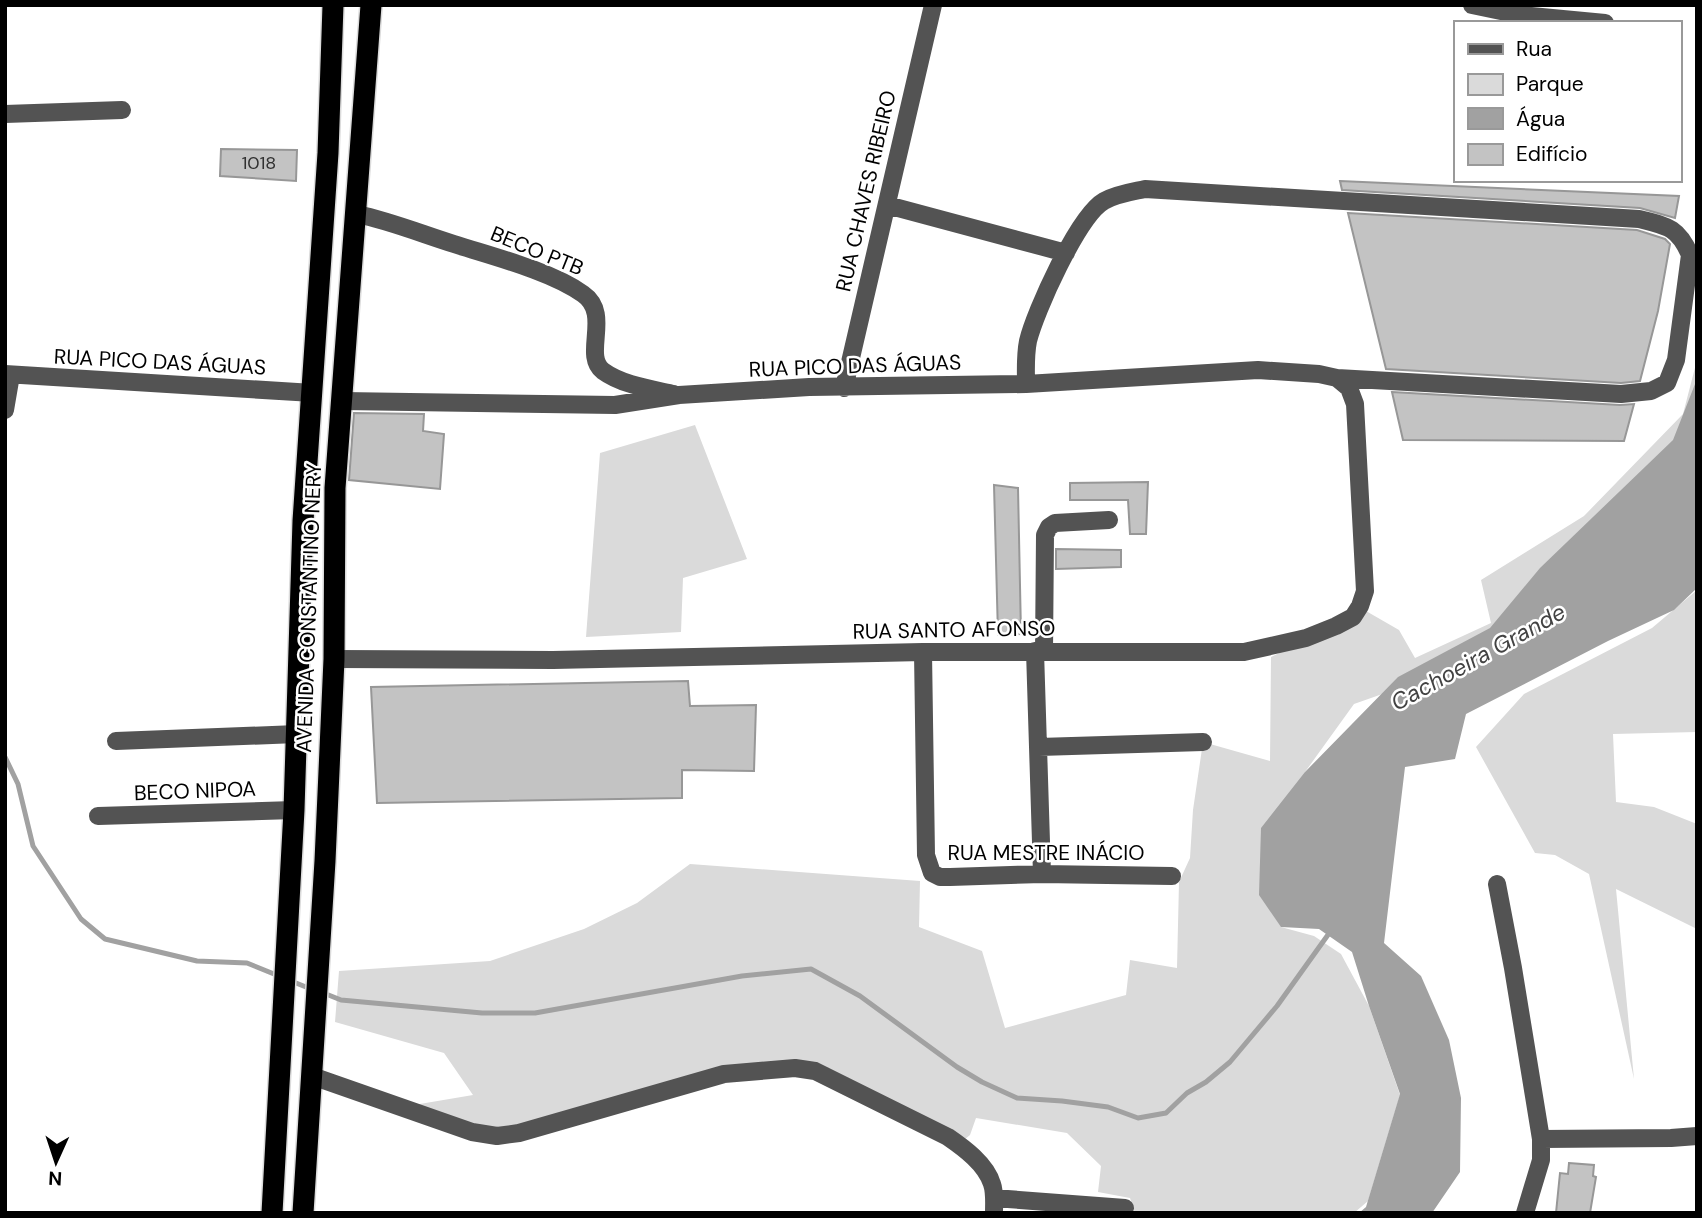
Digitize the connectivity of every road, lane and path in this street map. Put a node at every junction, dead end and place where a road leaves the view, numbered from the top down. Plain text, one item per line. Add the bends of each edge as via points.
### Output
1 (333, 5) edge
2 (371, 5) edge
3 (933, 5) edge
4 (1472, 5) edge
5 (1584, 21) edge
6 (122, 110) dead end
7 (5, 114) edge
8 (887, 205) junction
9 (357, 214) junction
10 (1066, 253) junction
11 (8, 375) edge
12 (1337, 378) junction
13 (1026, 384) junction
14 (844, 388) junction
15 (313, 393) junction
16 (679, 395) junction
17 (342, 401) junction
18 (5, 410) edge
19 (1108, 520) dead end
20 (1040, 651) junction
21 (923, 652) junction
22 (334, 659) junction
23 (297, 734) junction
24 (116, 741) dead end
25 (1203, 742) dead end
26 (1039, 747) junction
27 (294, 810) junction
28 (98, 816) dead end
29 (1042, 874) junction
30 (1172, 876) dead end
31 (1497, 884) dead end
32 (312, 1076) junction
33 (1697, 1136) edge
34 (1541, 1139) junction
35 (994, 1205) edge
36 (1125, 1208) dead end
37 (272, 1213) edge
38 (303, 1213) edge
39 (1525, 1213) edge

1 - 15 highway, AVENIDA CONSTANTINO NERY
2 - 9 highway, AVENIDA CONSTANTINO NERY
3 - 8 street, RUA CHAVES RIBEIRO
4 - 5 street
6 - 7 street
8 - 10 street
8 - 14 street, RUA CHAVES RIBEIRO
9 - 16 street, BECO PTB via 561,282 584,295 596,313 595,357 602,370 630,383
9 - 17 highway, AVENIDA CONSTANTINO NERY
10 - 12 street, RUA PICO DAS ÁGUAS via 1101,202 1145,189 1639,219 1670,227 1690,255 1676,360 1667,383 1651,391 1621,394
10 - 13 street, RUA PICO DAS ÁGUAS via 1028,339
11 - 15 street, RUA PICO DAS ÁGUAS
11 - 18 street
12 - 13 street, RUA PICO DAS ÁGUAS via 1258,370
12 - 20 street, RUA SANTO AFONSO via 1349,388 1354,404 1365,591 1353,617 1306,638 1244,652
13 - 14 street, RUA PICO DAS ÁGUAS
14 - 16 street, RUA PICO DAS ÁGUAS
15 - 23 highway, AVENIDA CONSTANTINO NERY via 303,521
16 - 17 street, RUA PICO DAS ÁGUAS via 582,406
17 - 22 highway, AVENIDA CONSTANTINO NERY via 335,488
19 - 20 street via 1049,527
20 - 21 street, RUA SANTO AFONSO
20 - 26 street
21 - 22 street, RUA SANTO AFONSO via 554,660
21 - 29 street, RUA MESTRE INÁCIO via 925,832 932,873 940,877
22 - 32 highway, AVENIDA CONSTANTINO NERY
23 - 24 street
23 - 27 highway, AVENIDA CONSTANTINO NERY
25 - 26 street
26 - 29 street
27 - 28 street, BECO NIPOA
27 - 37 highway, AVENIDA CONSTANTINO NERY
29 - 30 street, RUA MESTRE INÁCIO
31 - 34 street
32 - 35 street via 472,1132 497,1136 724,1074 795,1068 816,1071 964,1149 990,1179
32 - 38 highway, AVENIDA CONSTANTINO NERY
33 - 34 street
34 - 39 street via 1541,1160
35 - 36 street

